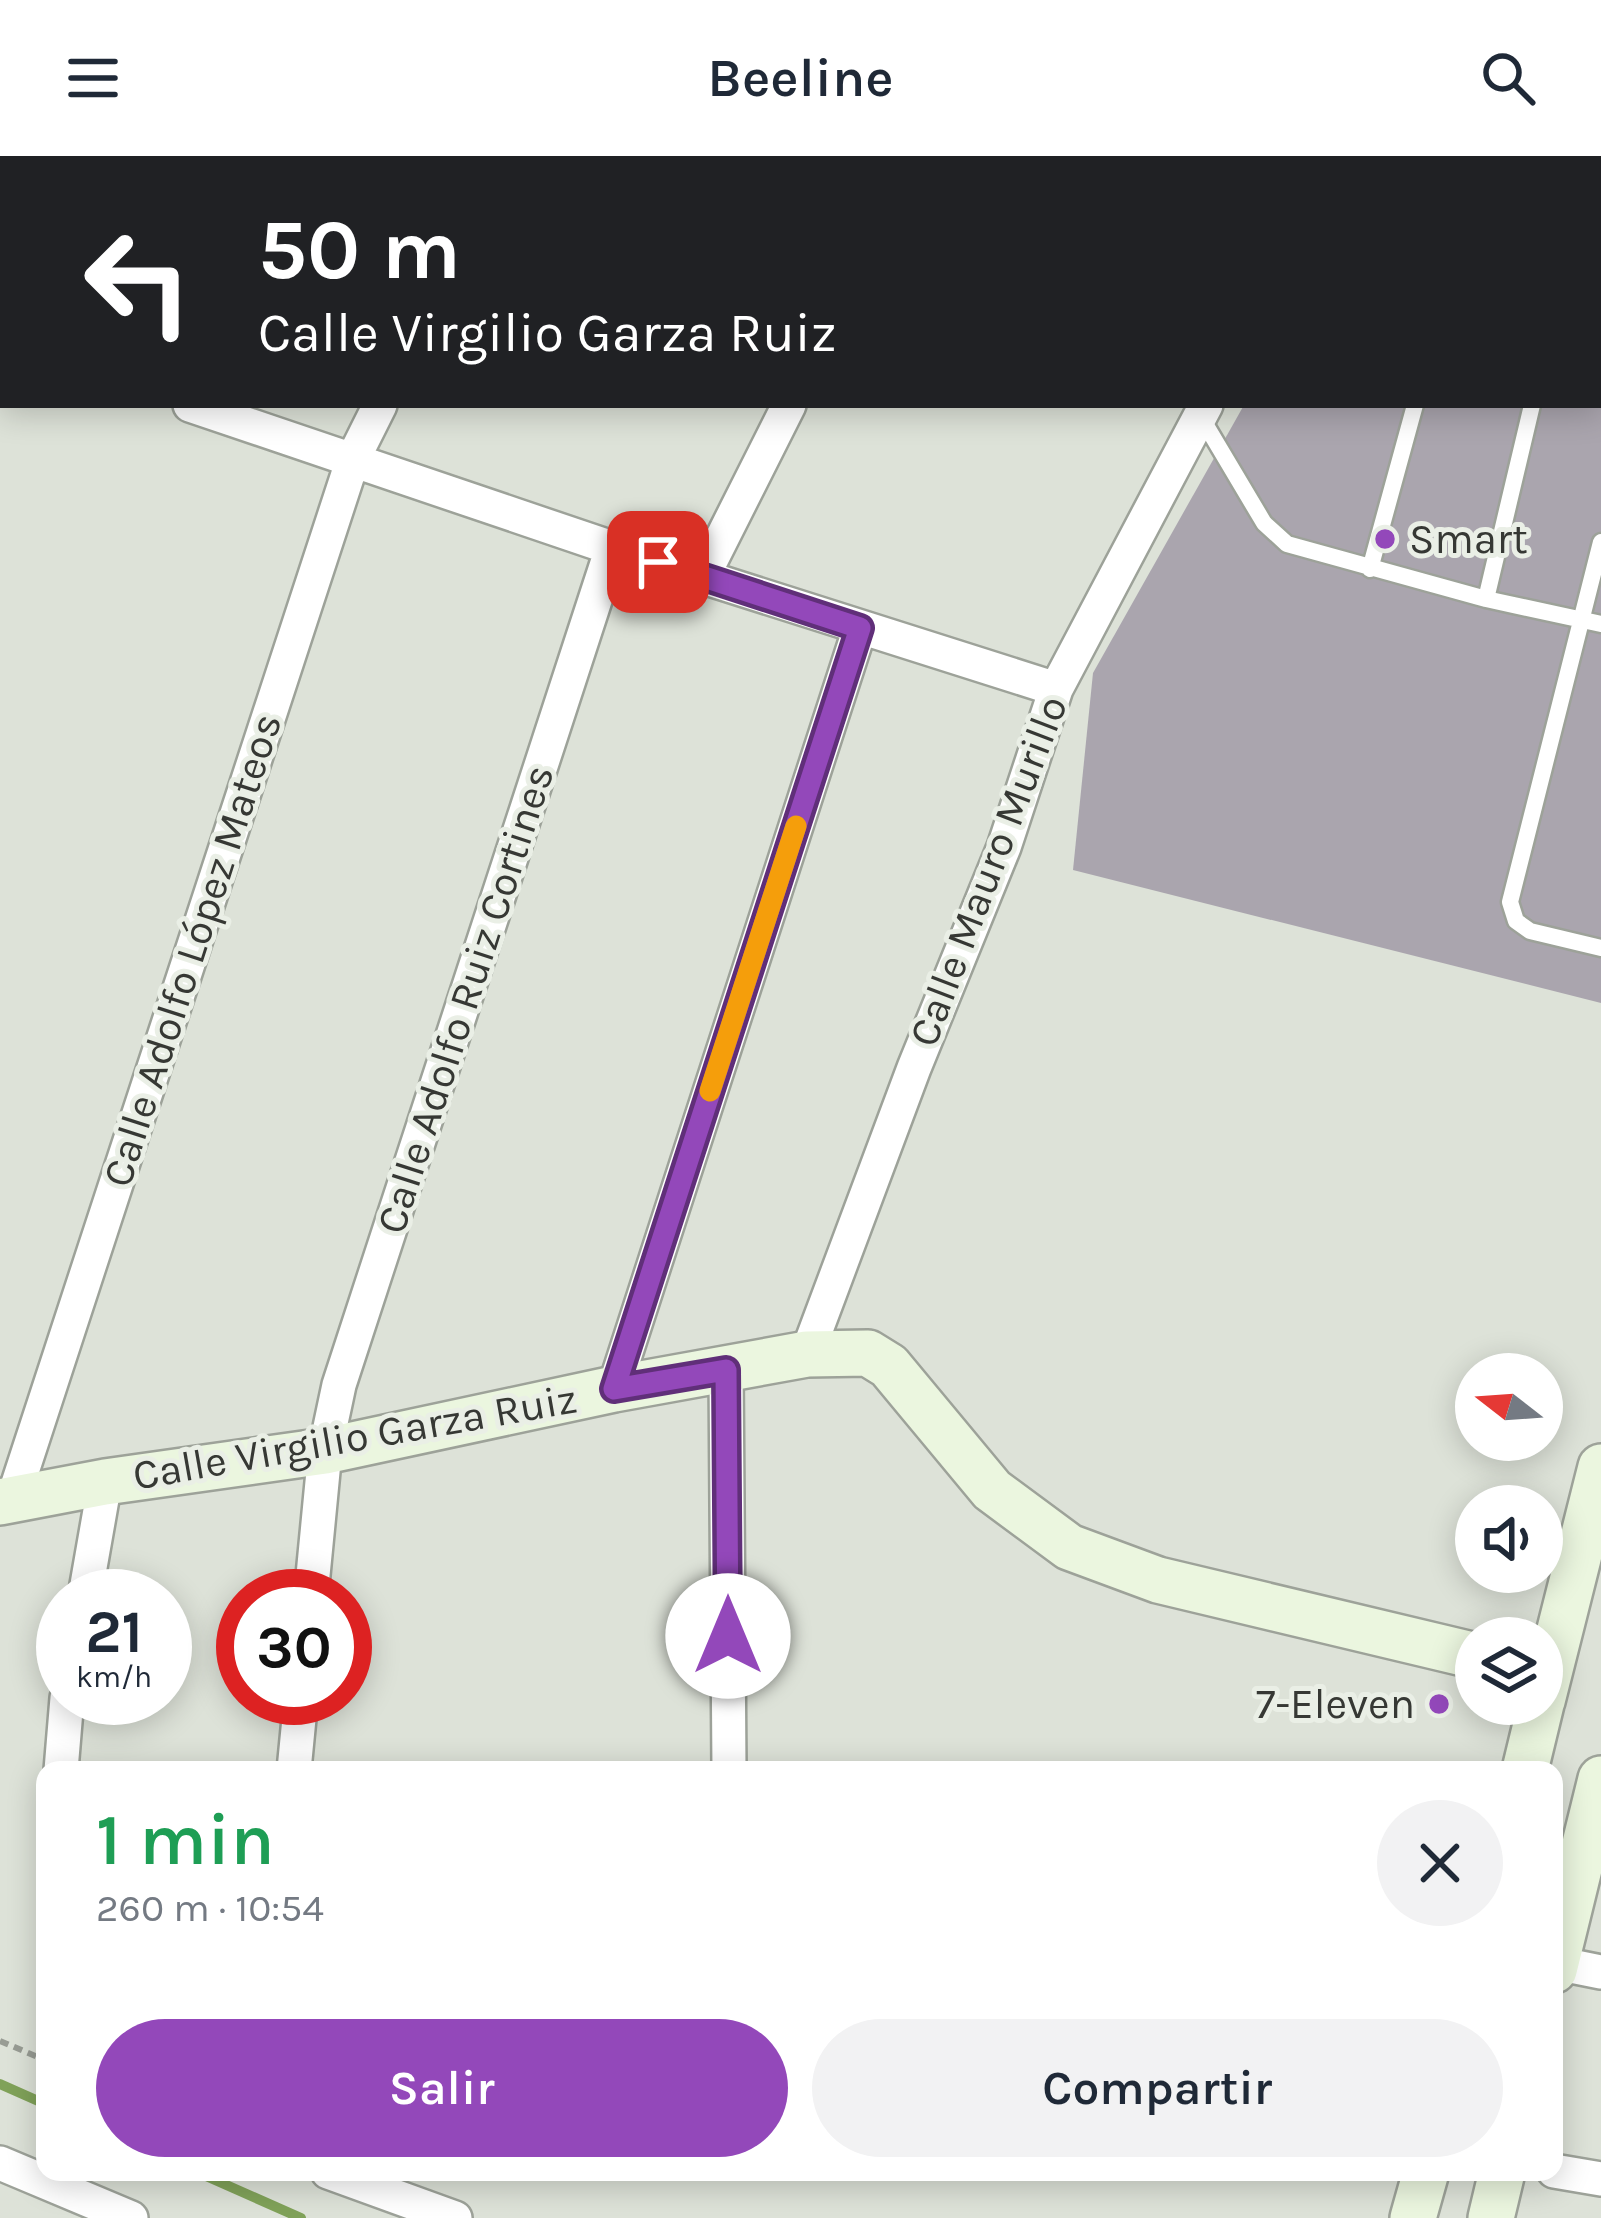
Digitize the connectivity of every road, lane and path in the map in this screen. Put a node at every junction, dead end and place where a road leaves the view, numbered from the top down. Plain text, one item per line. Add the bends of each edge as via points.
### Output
1 (199, 408) edge
2 (379, 408) edge
3 (787, 408) edge
4 (1414, 408) edge
5 (1531, 408) edge
6 (1203, 410) edge
7 (353, 460) junction
8 (1601, 542) edge
9 (613, 548) junction
10 (1370, 569) junction
11 (703, 575) junction
12 (1486, 599) junction
13 (1581, 620) junction
14 (1601, 624) edge
15 (860, 628) junction
16 (1056, 689) junction
17 (1601, 948) edge
18 (807, 1354) junction
19 (726, 1370) junction
20 (614, 1389) junction
21 (325, 1451) junction
22 (1601, 1467) edge
23 (106, 1482) junction
24 (7, 1500) edge
25 (90, 1569) edge
26 (314, 1569) edge
27 (1562, 1617) edge
28 (1455, 1651) edge
29 (62, 1725) edge
30 (298, 1725) edge
31 (1536, 1725) edge
32 (62, 1761) edge
33 (295, 1761) edge
34 (729, 1761) edge
35 (1528, 1761) edge
36 (1601, 1779) edge
37 (1563, 1934) edge
38 (1563, 1968) edge
39 (1601, 1972) edge
40 (0, 2041) edge
41 (36, 2056) edge
42 (0, 2163) edge
43 (1563, 2173) edge
44 (36, 2178) edge
45 (1601, 2179) edge
46 (43, 2181) edge
47 (353, 2181) edge
48 (1423, 2181) edge
49 (1500, 2181) edge
50 (131, 2218) edge
51 (455, 2218) edge
52 (1413, 2218) edge
53 (1491, 2218) edge

1 - 7 street
2 - 7 street, Calle Adolfo López Mateos
3 - 11 street
4 - 10 lane
5 - 12 lane
6 - 10 lane via 1264,523 1287,544
6 - 16 street, Calle Mauro Murillo
7 - 9 street
7 - 24 street, Calle Adolfo López Mateos
8 - 13 lane
9 - 11 street
9 - 21 street, Calle Adolfo Ruiz Cortines via 339,1385
10 - 12 lane
11 - 15 street
12 - 13 lane
13 - 14 lane
13 - 17 lane via 1510,902 1516,921 1531,931
15 - 16 street
15 - 20 street
16 - 18 street, Calle Mauro Murillo via 1004,847
18 - 19 main road, Calle Virgilio Garza Ruiz
18 - 28 main road, Calle Virgilio Garza Ruiz via 868,1353 889,1366 992,1490 1069,1546 1158,1580
19 - 20 main road, Calle Virgilio Garza Ruiz
19 - 34 street
20 - 21 main road, Calle Virgilio Garza Ruiz
21 - 23 main road, Calle Virgilio Garza Ruiz
21 - 26 street, Calle Adolfo Ruiz Cortines
22 - 27 main road
23 - 24 main road, Calle Virgilio Garza Ruiz
23 - 25 street
29 - 32 street
30 - 33 street
31 - 35 main road
36 - 37 main road
38 - 39 street
40 - 41 path
42 - 44 street
43 - 45 street
46 - 50 street
47 - 51 street
48 - 52 main road
49 - 53 main road

